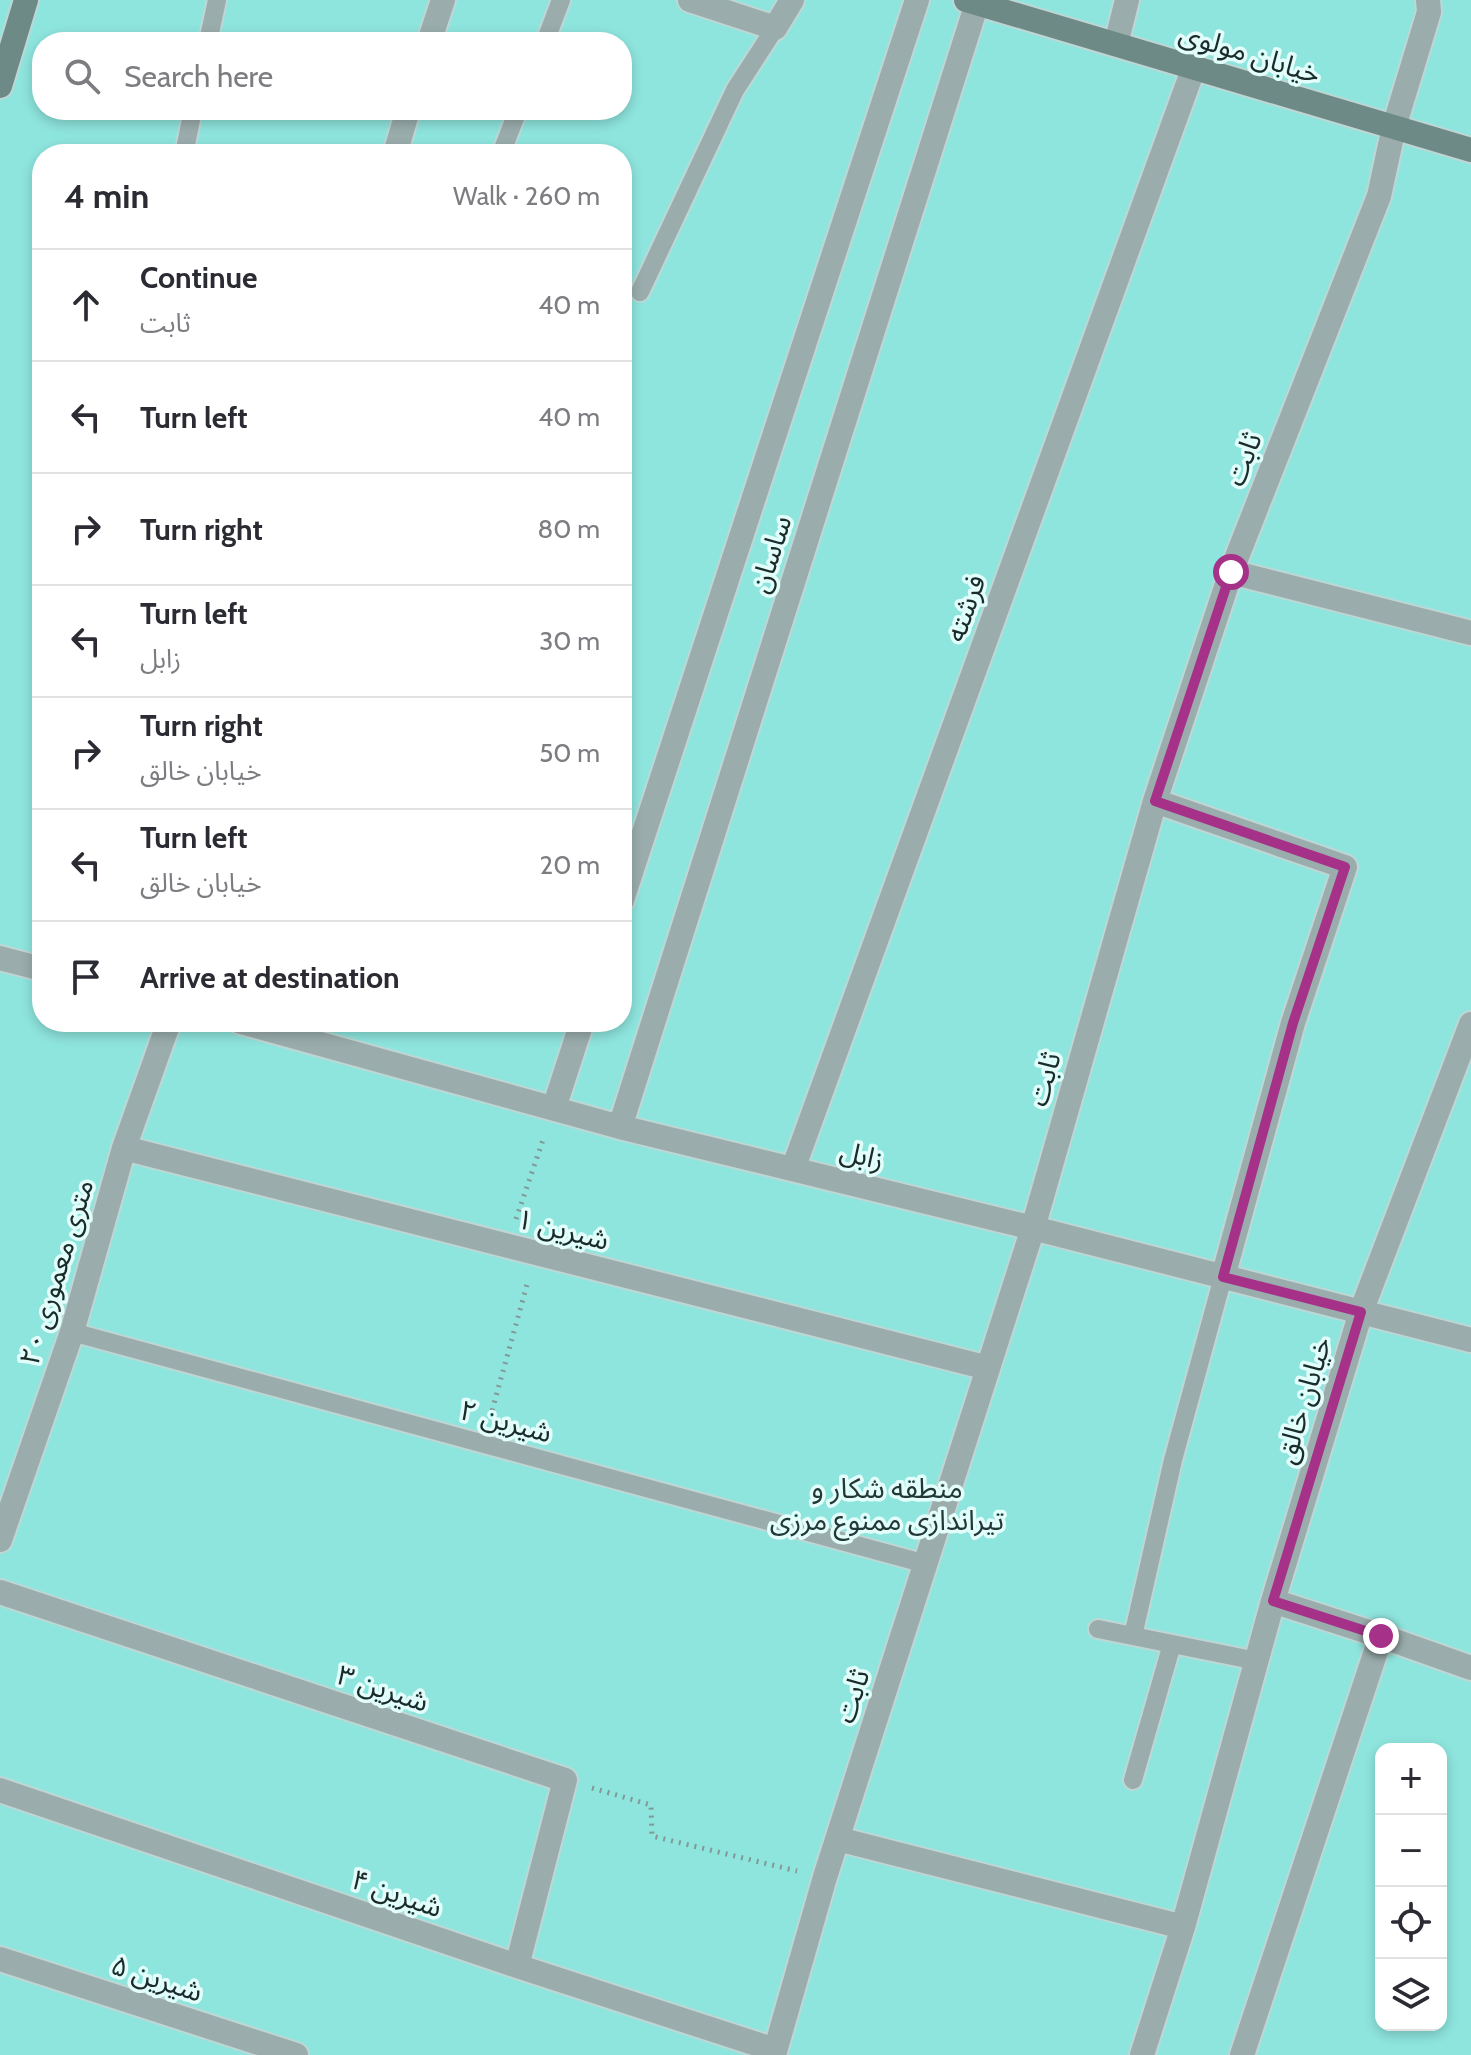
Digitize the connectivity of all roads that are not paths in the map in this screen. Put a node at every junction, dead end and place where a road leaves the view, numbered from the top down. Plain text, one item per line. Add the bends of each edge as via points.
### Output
1 (26, 0) edge
2 (217, 0) edge
3 (443, 0) edge
4 (561, 0) edge
5 (690, 0) edge
6 (792, 0) edge
7 (917, 0) edge
8 (1127, 0) edge
9 (1428, 0) edge
10 (974, 1) edge
11 (775, 28) junction
12 (210, 32) edge
13 (432, 32) edge
14 (549, 32) edge
15 (1116, 44) junction
16 (1194, 67) junction
17 (0, 86) edge
18 (191, 120) edge
19 (405, 120) edge
20 (514, 120) edge
21 (1394, 127) junction
22 (186, 144) edge
23 (398, 144) edge
24 (505, 144) edge
25 (1471, 150) edge
26 (640, 292) dead end
27 (1231, 572) junction
28 (1471, 633) edge
29 (1155, 801) junction
30 (632, 869) edge
31 (0, 958) edge
32 (32, 966) edge
33 (1471, 1024) edge
34 (165, 1032) edge
35 (277, 1032) edge
36 (579, 1032) edge
37 (554, 1108) junction
38 (620, 1127) junction
39 (124, 1148) junction
40 (793, 1169) junction
41 (1033, 1228) junction
42 (1223, 1277) junction
43 (1361, 1312) junction
44 (72, 1332) junction
45 (1471, 1340) edge
46 (988, 1368) junction
47 (0, 1540) edge
48 (926, 1564) junction
49 (0, 1592) edge
50 (1273, 1601) junction
51 (1098, 1629) dead end
52 (1133, 1636) junction
53 (1381, 1636) junction
54 (1172, 1644) junction
55 (1257, 1661) junction
56 (1471, 1668) edge
57 (1133, 1780) dead end
58 (0, 1790) edge
59 (838, 1839) junction
60 (1183, 1927) junction
61 (0, 1959) edge
62 (517, 1966) junction
63 (775, 2053) edge
64 (296, 2055) edge
65 (1142, 2055) edge
66 (1242, 2055) edge

1 - 17 main road
2 - 12 lane
3 - 13 street
4 - 14 lane
5 - 11 street
6 - 11 street
7 - 30 street, ساسان
8 - 15 street
9 - 21 street, ثابت via 1429,12
10 - 15 main road, خیابان مولوی
10 - 38 street, ساسان
11 - 26 lane via 735,90
15 - 16 main road, خیابان مولوی
16 - 21 main road, خیابان مولوی
16 - 40 street, فرشته
18 - 22 lane
19 - 23 street
20 - 24 lane
21 - 25 main road, خیابان مولوی
21 - 27 street, ثابت via 1379,196
27 - 28 street
27 - 29 street, ثابت
29 - 41 street, ثابت
29 - 42 street via 1345,867 1293,1023
31 - 32 street
33 - 43 street, خیابان خالق
34 - 39 street, ۲۰ متری معموری
35 - 37 street, زابل
36 - 37 street
37 - 38 street, زابل
38 - 40 street, زابل
39 - 44 street, ۲۰ متری معموری
39 - 46 street, شیرین ۱
40 - 41 street, زابل
41 - 42 street, زابل
41 - 46 street, ثابت
42 - 43 street, زابل
42 - 52 lane
43 - 45 street, زابل
43 - 50 street, خیابان خالق
44 - 47 street, ۲۰ متری معموری
44 - 48 lane, شیرین ۲
46 - 48 street, ثابت
48 - 59 street, ثابت
49 - 62 street, شیرین ۳ via 565,1780
50 - 53 street
50 - 55 street, خیابان خالق
51 - 52 lane
52 - 54 lane
53 - 56 street
53 - 66 street
54 - 55 lane
54 - 57 lane
55 - 60 street, خیابان خالق
58 - 62 street, شیرین ۴
59 - 60 street
59 - 63 street, ثابت
60 - 65 street, خیابان خالق
61 - 64 street, شیرین ۵
62 - 63 street, شیرین ۴

